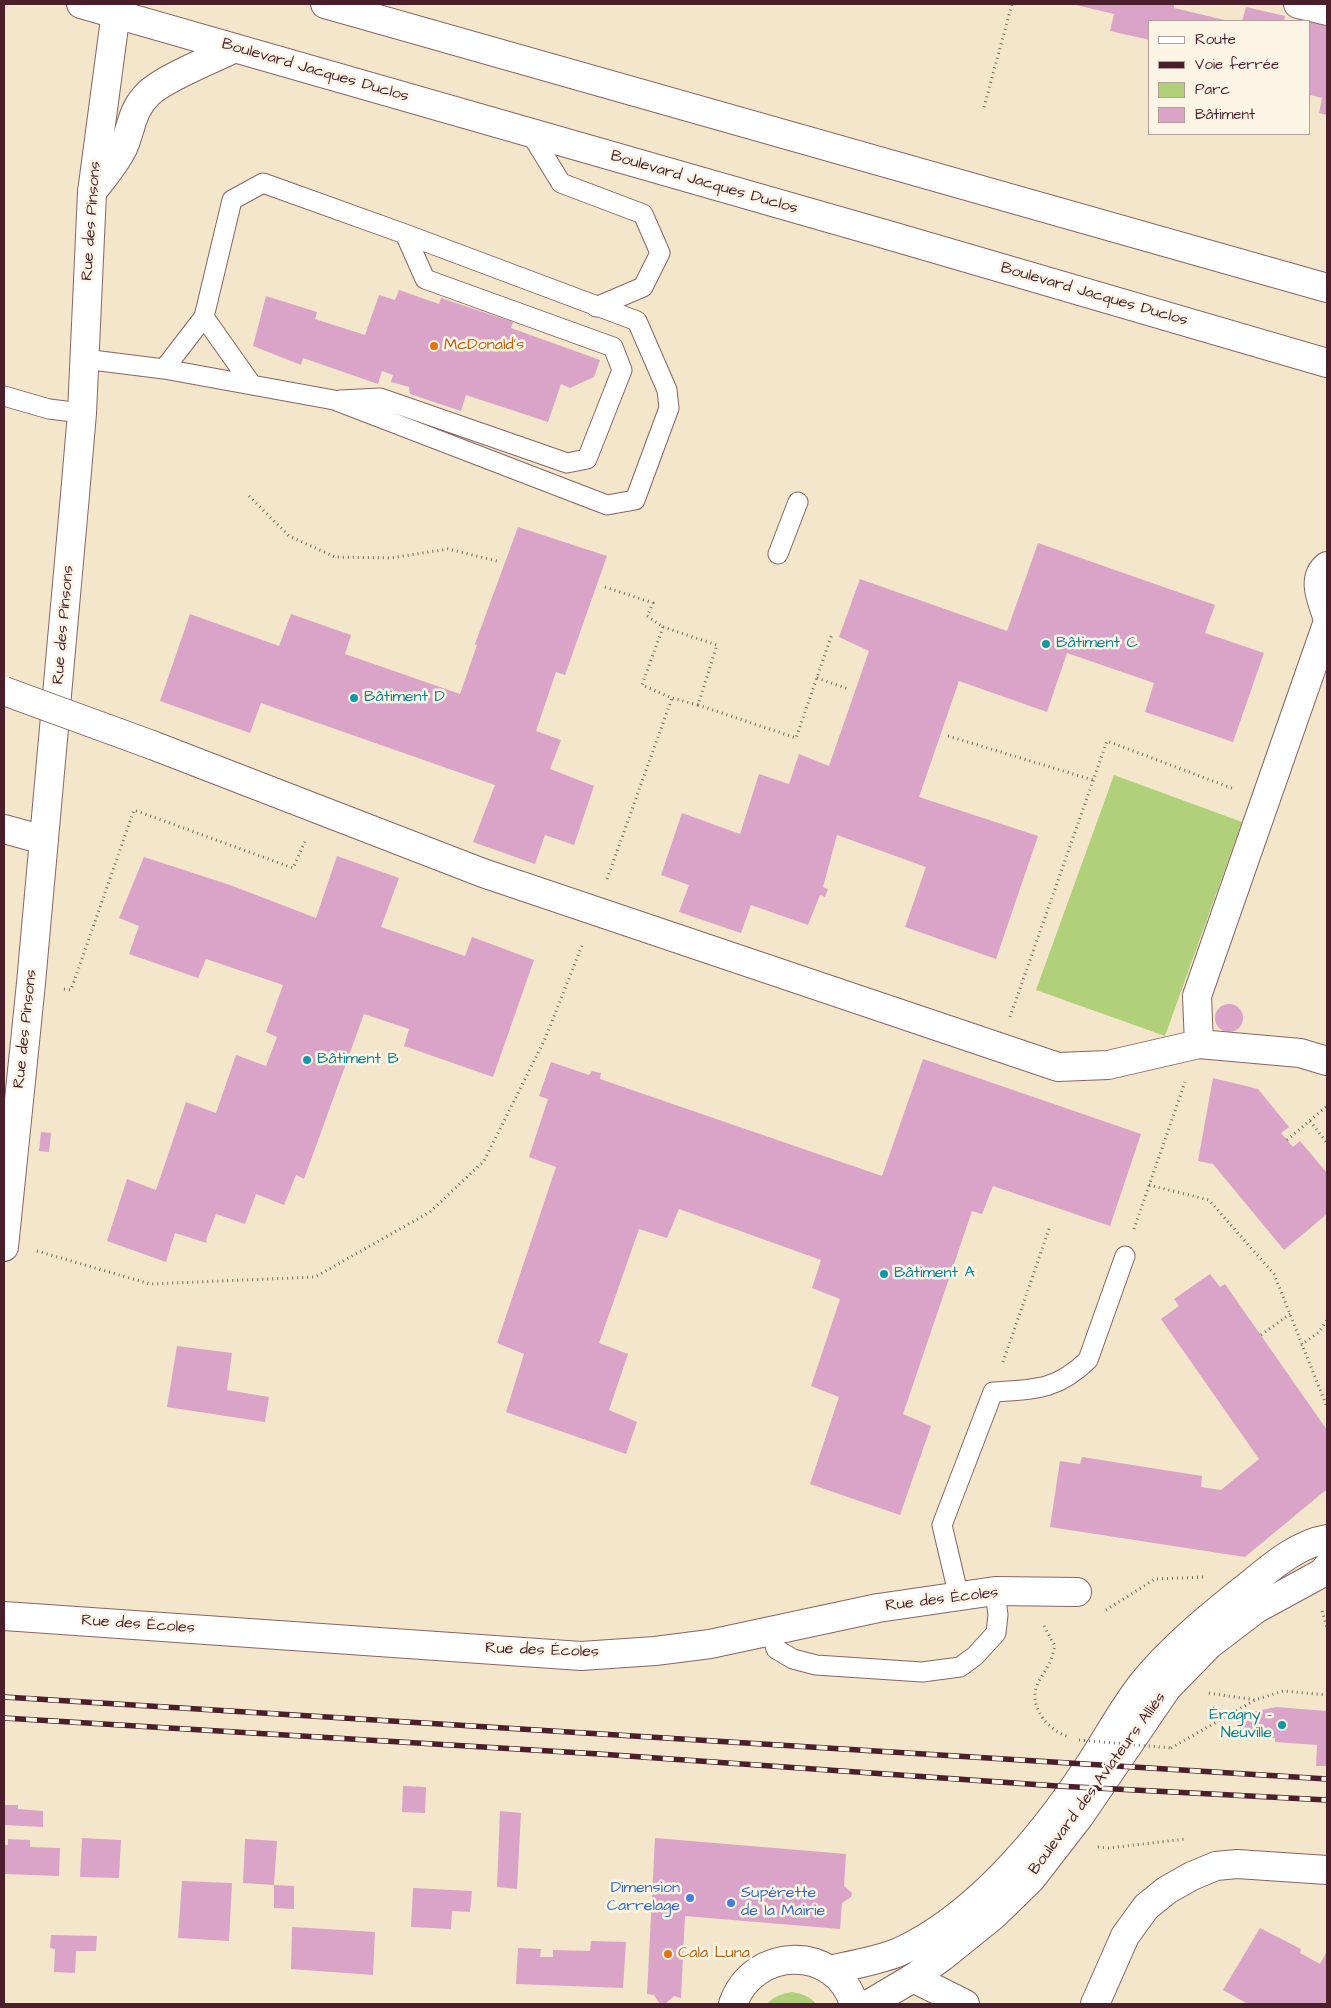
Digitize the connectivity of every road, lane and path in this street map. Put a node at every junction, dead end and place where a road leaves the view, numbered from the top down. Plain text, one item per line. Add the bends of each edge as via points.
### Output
1 (81, 4) edge
2 (151, 4) edge
3 (325, 4) edge
4 (1012, 4) edge
5 (1298, 4) edge
6 (116, 8) edge
7 (1327, 11) edge
8 (235, 48) junction
9 (984, 108) dead end
10 (531, 134) junction
11 (92, 192) junction
12 (406, 234) junction
13 (1327, 288) edge
14 (596, 307) junction
15 (204, 317) junction
16 (84, 359) junction
17 (1327, 363) edge
18 (164, 369) junction
19 (252, 385) junction
20 (4, 396) edge
21 (334, 400) junction
22 (82, 412) junction
23 (249, 496) dead end
24 (798, 502) dead end
25 (778, 554) dead end
26 (497, 561) dead end
27 (1327, 566) edge
28 (605, 587) dead end
29 (1327, 617) edge
30 (1327, 624) edge
31 (663, 627) junction
32 (832, 634) dead end
33 (817, 678) junction
34 (848, 689) dead end
35 (4, 691) edge
36 (672, 698) junction
37 (698, 705) junction
38 (948, 736) dead end
39 (1093, 780) junction
40 (1265, 801) junction
41 (320, 809) junction
42 (4, 829) edge
43 (44, 840) junction
44 (595, 911) junction
45 (30, 983) junction
46 (1199, 1044) junction
47 (1000, 1047) junction
48 (1327, 1061) edge
49 (1327, 1106) edge
50 (1310, 1121) junction
51 (1287, 1140) dead end
52 (1327, 1143) edge
53 (1149, 1185) junction
54 (1050, 1226) dead end
55 (4, 1245) edge
56 (1125, 1256) joint
57 (1290, 1314) junction
58 (1327, 1320) edge
59 (1261, 1334) dead end
60 (1301, 1345) junction
61 (993, 1392) junction
62 (1327, 1408) edge
63 (1327, 1540) edge
64 (1327, 1567) edge
65 (1211, 1576) dead end
66 (995, 1591) junction
67 (1039, 1592) junction
68 (1077, 1592) joint
69 (959, 1597) junction
70 (4, 1616) edge
71 (771, 1631) junction
72 (1206, 1693) dead end
73 (1327, 1695) edge
74 (1255, 1700) junction
75 (1069, 1737) dead end
76 (1079, 1740) dead end
77 (1327, 1870) edge
78 (829, 1970) junction
79 (913, 1978) junction
80 (733, 2004) edge
81 (854, 2004) edge
82 (869, 2004) edge
83 (965, 2004) edge
84 (1094, 2004) edge

1 - 6 street, Boulevard Jacques Duclos
2 - 6 street
3 - 13 street
4 - 9 path
5 - 7 street
6 - 8 street, Boulevard Jacques Duclos
6 - 11 street, Rue des Pinsons
8 - 10 street, Boulevard Jacques Duclos
8 - 11 street via 164,82 149,93 133,114 123,147 113,165
10 - 14 lane via 561,183 643,214 660,253 643,287
10 - 17 street, Boulevard Jacques Duclos
11 - 16 street, Rue des Pinsons
12 - 14 lane
12 - 15 lane via 262,183 232,200
12 - 21 lane via 425,279 613,347 622,370 587,459 567,463 380,398
14 - 21 lane via 637,321 667,390 669,408 634,500 608,505
15 - 18 lane
15 - 19 lane
16 - 18 lane
16 - 22 street, Rue des Pinsons
18 - 19 lane
19 - 21 lane
20 - 22 lane via 49,409
22 - 43 street, Rue des Pinsons
23 - 26 path via 289,536 335,557 391,558 448,550
24 - 25 lane
27 - 29 street via 1321,570 1318,589
28 - 31 path via 653,604 647,616
30 - 40 street
31 - 36 path via 642,685
31 - 37 path via 717,645
32 - 33 path
33 - 34 path
33 - 37 path via 796,738
35 - 41 street, bridge
36 - 37 path
36 - 44 path
38 - 39 path
39 - 40 path via 1107,741
39 - 47 path
40 - 46 street via 1197,996
41 - 44 street
41 - 45 path via 292,868 134,810 70,990
42 - 43 street
43 - 45 street, Rue des Pinsons
44 - 47 street
44 - 55 path via 545,1039 484,1161 430,1212 340,1264 315,1277 150,1284 29,1248
45 - 55 street, Rue des Pinsons
46 - 47 street via 1108,1065 1058,1067
46 - 48 street via 1300,1053
46 - 53 path
49 - 50 path
50 - 51 path
50 - 52 path
53 - 56 path
53 - 57 path via 1209,1200 1274,1274
54 - 61 path
56 - 61 lane via 1088,1360 1062,1382 1041,1388
57 - 59 path
57 - 60 path
58 - 60 path via 1320,1332
60 - 62 path
61 - 69 lane via 942,1525
63 - 78 street, Boulevard des Aviateurs Alliés via 1305,1546 1267,1571 1180,1642 1141,1685 1053,1817 997,1881 965,1910 928,1937 897,1953
64 - 79 street, Boulevard des Aviateurs Alliés via 1322,1573 1256,1609 1210,1644 1167,1688 1079,1817 1031,1879 994,1915
65 - 68 path via 1155,1579 1108,1610 1086,1607
66 - 67 street, Rue des Écoles
66 - 69 street, Rue des Écoles
66 - 71 lane via 996,1633 960,1667 922,1672 816,1665 776,1649
67 - 68 street, Rue des Écoles
67 - 75 path via 1044,1625 1055,1646 1035,1690 1036,1702 1050,1727
69 - 71 street, Rue des Écoles via 878,1608
70 - 71 street, Rue des Écoles via 581,1656 655,1652
72 - 74 path
73 - 74 path via 1283,1691
74 - 76 path, bridge via 1171,1748
77 - 84 street via 1237,1864 1216,1866 1167,1890 1146,1907 1125,1936
78 - 80 street via 812,1962 792,1959 773,1962 756,1971 742,1985
78 - 81 street via 842,1982
79 - 82 street, Boulevard des Aviateurs Alliés
79 - 83 street

